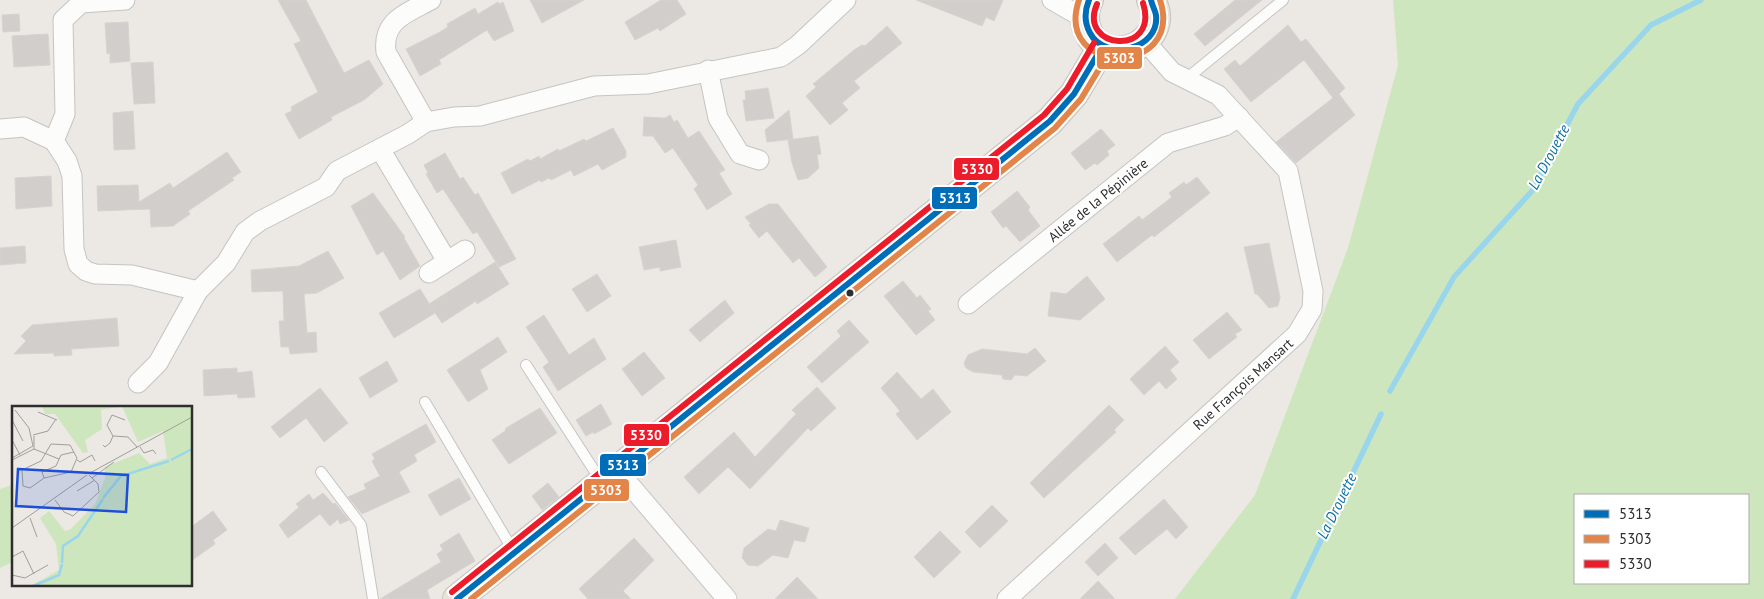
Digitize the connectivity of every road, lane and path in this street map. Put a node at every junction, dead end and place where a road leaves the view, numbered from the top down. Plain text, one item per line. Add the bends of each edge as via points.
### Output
1 (125, 0) edge
2 (431, 0) edge
3 (846, 0) edge
4 (1052, 0) edge
5 (1283, 0) edge
6 (1155, 1) edge
7 (1087, 10) edge
8 (1145, 41) junction
9 (1102, 47) junction
10 (708, 70) junction
11 (1186, 79) junction
12 (1238, 117) junction
13 (426, 122) junction
14 (0, 129) edge
15 (54, 141) junction
16 (380, 148) junction
17 (759, 160) dead end
18 (465, 250) dead end
19 (447, 261) junction
20 (429, 273) dead end
21 (198, 291) junction
22 (968, 304) dead end
23 (526, 365) dead end
24 (138, 383) dead end
25 (425, 402) dead end
26 (321, 472) dead end
27 (609, 476) junction
28 (515, 552) junction
29 (373, 599) edge
30 (457, 599) edge
31 (727, 599) edge
32 (1007, 599) edge

1 - 15 street via 81,3 63,20 65,114
2 - 13 street via 395,20 384,39 386,52
3 - 10 street via 781,57
4 - 7 street
5 - 11 lane
6 - 8 main road via 1154,23
7 - 9 main road via 1094,40
8 - 9 main road via 1124,51
8 - 11 street, Rue François Mansart via 1172,72
9 - 27 main road via 1074,94 1050,121
10 - 13 street via 648,84 594,86 480,116
10 - 17 street via 718,118 740,154
11 - 12 street, Rue François Mansart via 1218,95
12 - 22 street, Allée de la Pépinière via 1225,126 1168,143
12 - 32 street, Rue François Mansart via 1288,171 1313,291 1312,309 1297,334
13 - 16 street
14 - 15 street via 24,127
15 - 21 street via 72,176 74,248 78,264 95,274 132,274
16 - 19 street
16 - 21 street via 337,172 326,187 245,232 226,263
18 - 19 street
19 - 20 street
21 - 24 street via 158,364
23 - 27 lane
25 - 28 lane
26 - 29 lane via 361,525
27 - 28 main road
27 - 31 street
28 - 30 main road

